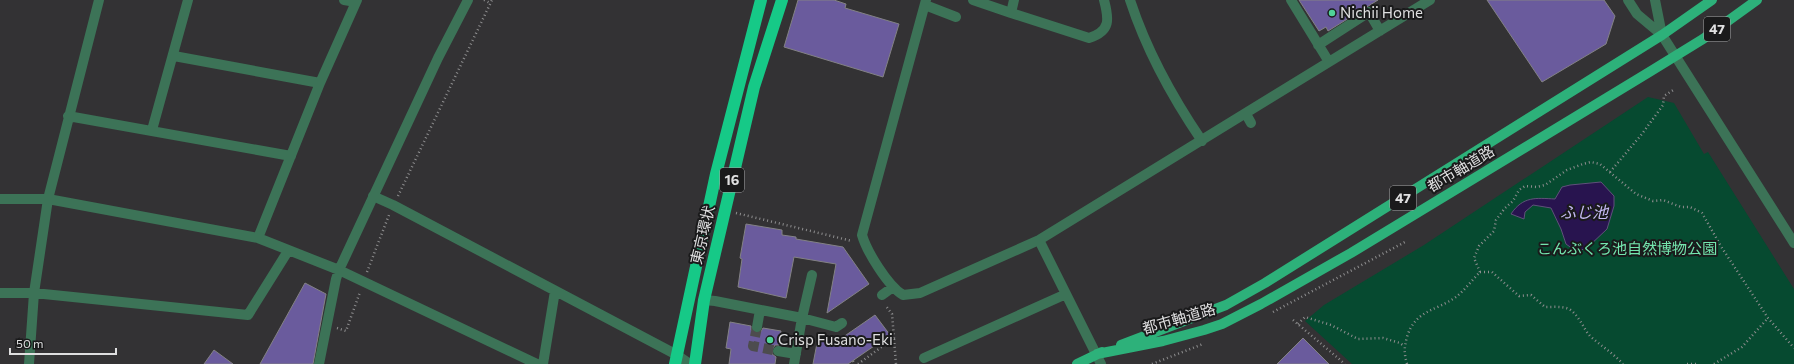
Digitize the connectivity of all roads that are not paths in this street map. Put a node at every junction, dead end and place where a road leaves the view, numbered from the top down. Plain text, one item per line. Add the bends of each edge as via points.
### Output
1 (99, 0) edge
2 (188, 0) edge
3 (344, 0) edge
4 (468, 0) edge
5 (761, 0) edge
6 (782, 0) edge
7 (973, 0) edge
8 (1014, 0) edge
9 (1104, 0) edge
10 (1130, 0) edge
11 (1292, 0) edge
12 (1430, 0) edge
13 (1628, 0) edge
14 (1655, 0) edge
15 (1712, 0) edge
16 (1757, 0) edge
17 (357, 1) edge
18 (926, 2) edge
19 (1011, 13) junction
20 (956, 17) dead end
21 (1380, 31) junction
22 (1662, 35) junction
23 (1318, 45) junction
24 (174, 56) junction
25 (1676, 56) junction
26 (1329, 62) junction
27 (320, 84) junction
28 (1246, 114) junction
29 (68, 116) junction
30 (1251, 124) dead end
31 (152, 130) junction
32 (1202, 141) junction
33 (291, 156) junction
34 (373, 196) junction
35 (0, 199) edge
36 (48, 199) junction
37 (258, 238) junction
38 (1039, 240) junction
39 (1794, 243) edge
40 (288, 251) junction
41 (340, 270) junction
42 (812, 275) dead end
43 (893, 287) junction
44 (555, 292) junction
45 (0, 293) edge
46 (34, 293) junction
47 (1066, 294) junction
48 (884, 299) road end
49 (704, 300) junction
50 (760, 310) junction
51 (802, 318) junction
52 (842, 323) dead end
53 (756, 327) tunnel mouth
54 (778, 351) tunnel mouth
55 (924, 358) dead end
56 (795, 359) edge
57 (1099, 359) edge
58 (676, 360) edge
59 (28, 364) edge
60 (319, 364) edge
61 (537, 364) edge
62 (543, 364) edge
63 (690, 364) edge
64 (695, 364) edge
65 (1077, 364) edge

1 - 29 street
2 - 24 street
3 - 17 street
4 - 34 street
5 - 58 highway, 東京環状 / 16 via 716,174
6 - 49 highway, 東京環状 / 16 via 754,87
7 - 19 street
8 - 19 street
9 - 19 street via 1108,16 1105,27 1099,35 1089,38
10 - 32 street via 1156,67
11 - 23 street
12 - 21 street
13 - 22 street via 1637,14
14 - 22 street
15 - 22 main road, 都市軸道路 / 47
16 - 25 main road, 都市軸道路 / 47 via 1703,40
17 - 27 street
18 - 20 street
18 - 43 street via 862,235 868,250
21 - 23 street via 1368,12
21 - 26 street
22 - 25 street
22 - 57 main road, 都市軸道路 / 47 via 1266,283 1226,305
23 - 26 street
24 - 27 street
24 - 31 street
25 - 39 street
25 - 57 main road, 都市軸道路 / 47 via 1357,249 1249,310 1204,330
26 - 28 street
27 - 33 street
28 - 30 street
28 - 32 street
29 - 31 street
29 - 36 street
31 - 33 street
32 - 38 street
33 - 37 street
34 - 41 street
34 - 44 street
35 - 36 street
36 - 37 street
36 - 46 street
37 - 40 street
38 - 43 street via 920,293 903,295
38 - 47 street
40 - 41 street
40 - 46 street via 248,315
41 - 60 street
41 - 61 street
42 - 51 street
43 - 48 street
44 - 58 street
44 - 62 street
45 - 46 street
46 - 59 street
47 - 55 street
47 - 57 street
49 - 50 street
49 - 64 highway, 東京環状 / 16
50 - 51 street
50 - 53 street
51 - 52 street via 836,327
51 - 56 street
54 - 56 street
57 - 65 main road, 都市軸道路 / 47
58 - 63 street

